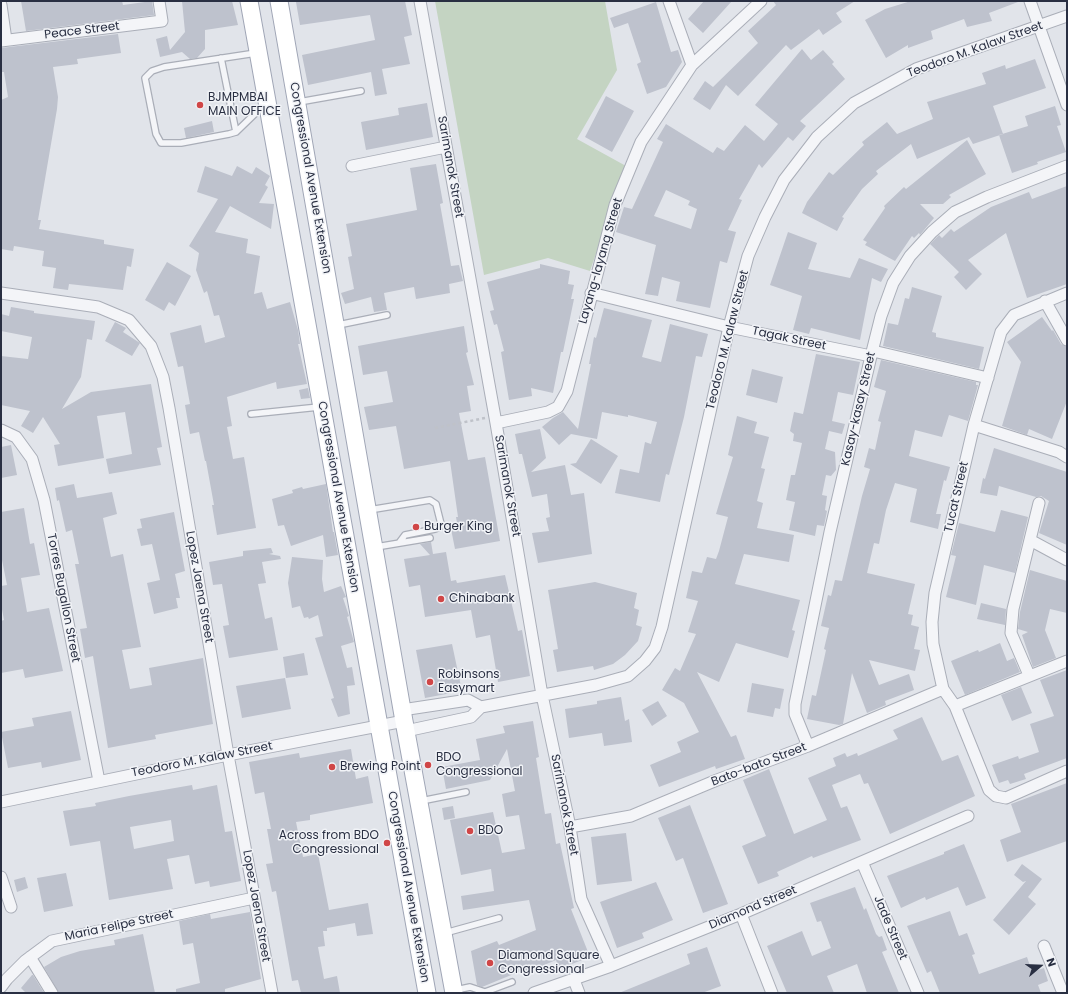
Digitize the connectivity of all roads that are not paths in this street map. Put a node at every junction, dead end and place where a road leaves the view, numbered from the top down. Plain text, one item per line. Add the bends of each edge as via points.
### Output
1 (159, 1) edge
2 (249, 1) edge
3 (279, 1) edge
4 (420, 1) edge
5 (669, 1) edge
6 (761, 1) edge
7 (1030, 1) edge
8 (1, 5) edge
9 (1067, 16) edge
10 (1038, 26) junction
11 (3, 41) edge
12 (258, 53) junction
13 (221, 58) junction
14 (692, 65) junction
15 (361, 91) dead end
16 (267, 102) junction
17 (297, 103) junction
18 (1067, 105) edge
19 (236, 132) junction
20 (446, 147) junction
21 (352, 166) dead end
22 (1067, 166) edge
23 (1, 293) edge
24 (591, 293) junction
25 (1067, 293) edge
26 (1045, 301) junction
27 (387, 315) dead end
28 (336, 325) junction
29 (729, 327) junction
30 (1067, 340) edge
31 (872, 354) junction
32 (988, 378) junction
33 (322, 407) junction
34 (251, 414) dead end
35 (496, 420) junction
36 (974, 425) junction
37 (1, 430) edge
38 (355, 434) junction
39 (327, 440) junction
40 (1067, 457) edge
41 (1039, 503) dead end
42 (368, 510) junction
43 (430, 538) dead end
44 (1030, 540) junction
45 (399, 543) junction
46 (374, 548) junction
47 (1067, 560) edge
48 (1067, 661) edge
49 (1029, 676) junction
50 (944, 689) junction
51 (542, 695) junction
52 (955, 706) junction
53 (481, 707) junction
54 (404, 721) junction
55 (379, 727) junction
56 (808, 746) junction
57 (228, 755) junction
58 (1067, 771) edge
59 (99, 781) junction
60 (466, 792) dead end
61 (1, 802) edge
62 (419, 802) junction
63 (968, 816) dead end
64 (570, 827) junction
65 (862, 862) junction
66 (1, 877) edge
67 (254, 898) junction
68 (11, 907) dead end
69 (740, 914) junction
70 (499, 918) dead end
71 (443, 933) junction
72 (1044, 946) dead end
73 (30, 957) junction
74 (610, 966) junction
75 (574, 980) junction
76 (512, 982) dead end
77 (1, 987) edge
78 (454, 992) edge
79 (52, 993) edge
80 (272, 993) edge
81 (427, 993) edge
82 (534, 993) edge
83 (579, 993) edge
84 (772, 993) edge
85 (918, 993) edge
86 (1063, 993) edge

1 - 11 street, Peace Street via 162,21
2 - 12 main road, Congressional Avenue Extension
3 - 17 main road, Congressional Avenue Extension
4 - 20 street, Sarimanok Street
5 - 14 street
6 - 14 street, Layang-layang Street
7 - 10 street
8 - 11 street
9 - 10 street, Teodoro M. Kalaw Street
10 - 18 street
10 - 29 street, Teodoro M. Kalaw Street via 916,69 854,103 817,137 784,180 765,217 748,256
12 - 13 lane
12 - 16 main road, Congressional Avenue Extension
13 - 19 lane
13 - 19 lane via 164,67 152,71 145,78 156,134 161,143 181,143
14 - 24 street, Layang-layang Street via 641,142 615,206
15 - 17 lane
16 - 19 lane
16 - 33 main road, Congressional Avenue Extension
17 - 28 main road, Congressional Avenue Extension
20 - 21 street
20 - 35 street, Sarimanok Street
22 - 31 street, Kasay-kasay Street via 987,196 955,212 932,232 910,256 893,283 881,316
23 - 57 street, Lopez Jaena Street via 98,308 129,320 151,346 163,377
24 - 29 street, Tagak Street
24 - 35 street, Layang-layang Street via 567,391 558,407 548,412
25 - 26 street, Tucat Street
26 - 30 street
26 - 32 street, Tucat Street via 1014,315 1001,332
27 - 28 lane
28 - 38 main road, Congressional Avenue Extension
29 - 31 street, Tagak Street
29 - 51 street, Teodoro M. Kalaw Street via 662,627 655,648 628,676
31 - 32 street, Tagak Street
31 - 56 street, Kasay-kasay Street via 830,532 795,704 795,714
32 - 36 street, Tucat Street
33 - 34 lane
33 - 39 main road, Congressional Avenue Extension
35 - 51 street, Sarimanok Street
36 - 40 street via 1059,452
36 - 50 street, Tucat Street via 935,593 933,644
37 - 59 street, Torres Bugallon Street via 16,437 32,459 44,500
38 - 39 main road
38 - 42 main road, Congressional Avenue Extension
39 - 55 main road, Congressional Avenue Extension
41 - 44 street
42 - 45 lane via 430,500 436,504 440,527 405,535
42 - 46 main road, Congressional Avenue Extension
43 - 45 lane
44 - 47 street
44 - 49 street via 1013,609 1011,633
45 - 46 lane
46 - 54 main road, Congressional Avenue Extension
48 - 49 street
49 - 52 street
50 - 52 street, Tucat Street
50 - 56 street, Bato-bato Street
51 - 53 street, Teodoro M. Kalaw Street
51 - 64 street, Sarimanok Street
52 - 58 street, Tucat Street via 989,790 996,796 1006,798
53 - 54 street, Teodoro M. Kalaw Street via 471,717
53 - 54 street, Teodoro M. Kalaw Street via 468,700
54 - 55 street, Teodoro M. Kalaw Street
54 - 62 main road, Congressional Avenue Extension
55 - 57 street, Teodoro M. Kalaw Street
55 - 81 main road, Congressional Avenue Extension
56 - 64 street, Bato-bato Street via 631,816
57 - 59 street, Teodoro M. Kalaw Street
57 - 67 street, Lopez Jaena Street
59 - 61 street, Teodoro M. Kalaw Street
60 - 62 lane
62 - 71 main road, Congressional Avenue Extension
63 - 65 street, Diamond Street
64 - 74 street, Sarimanok Street via 581,899
65 - 69 street, Diamond Street
65 - 85 street, Jade Street
66 - 68 street
67 - 73 street, Maria Felipe Street via 52,941
67 - 80 street, Lopez Jaena Street
69 - 74 street, Diamond Street
69 - 84 street
70 - 71 lane
71 - 78 main road, Congressional Avenue Extension
72 - 86 street
73 - 77 street, Maria Felipe Street
73 - 79 street
74 - 75 street, Diamond Street
75 - 82 street, Diamond Street
75 - 83 street
76 - 78 lane via 485,992 470,987

